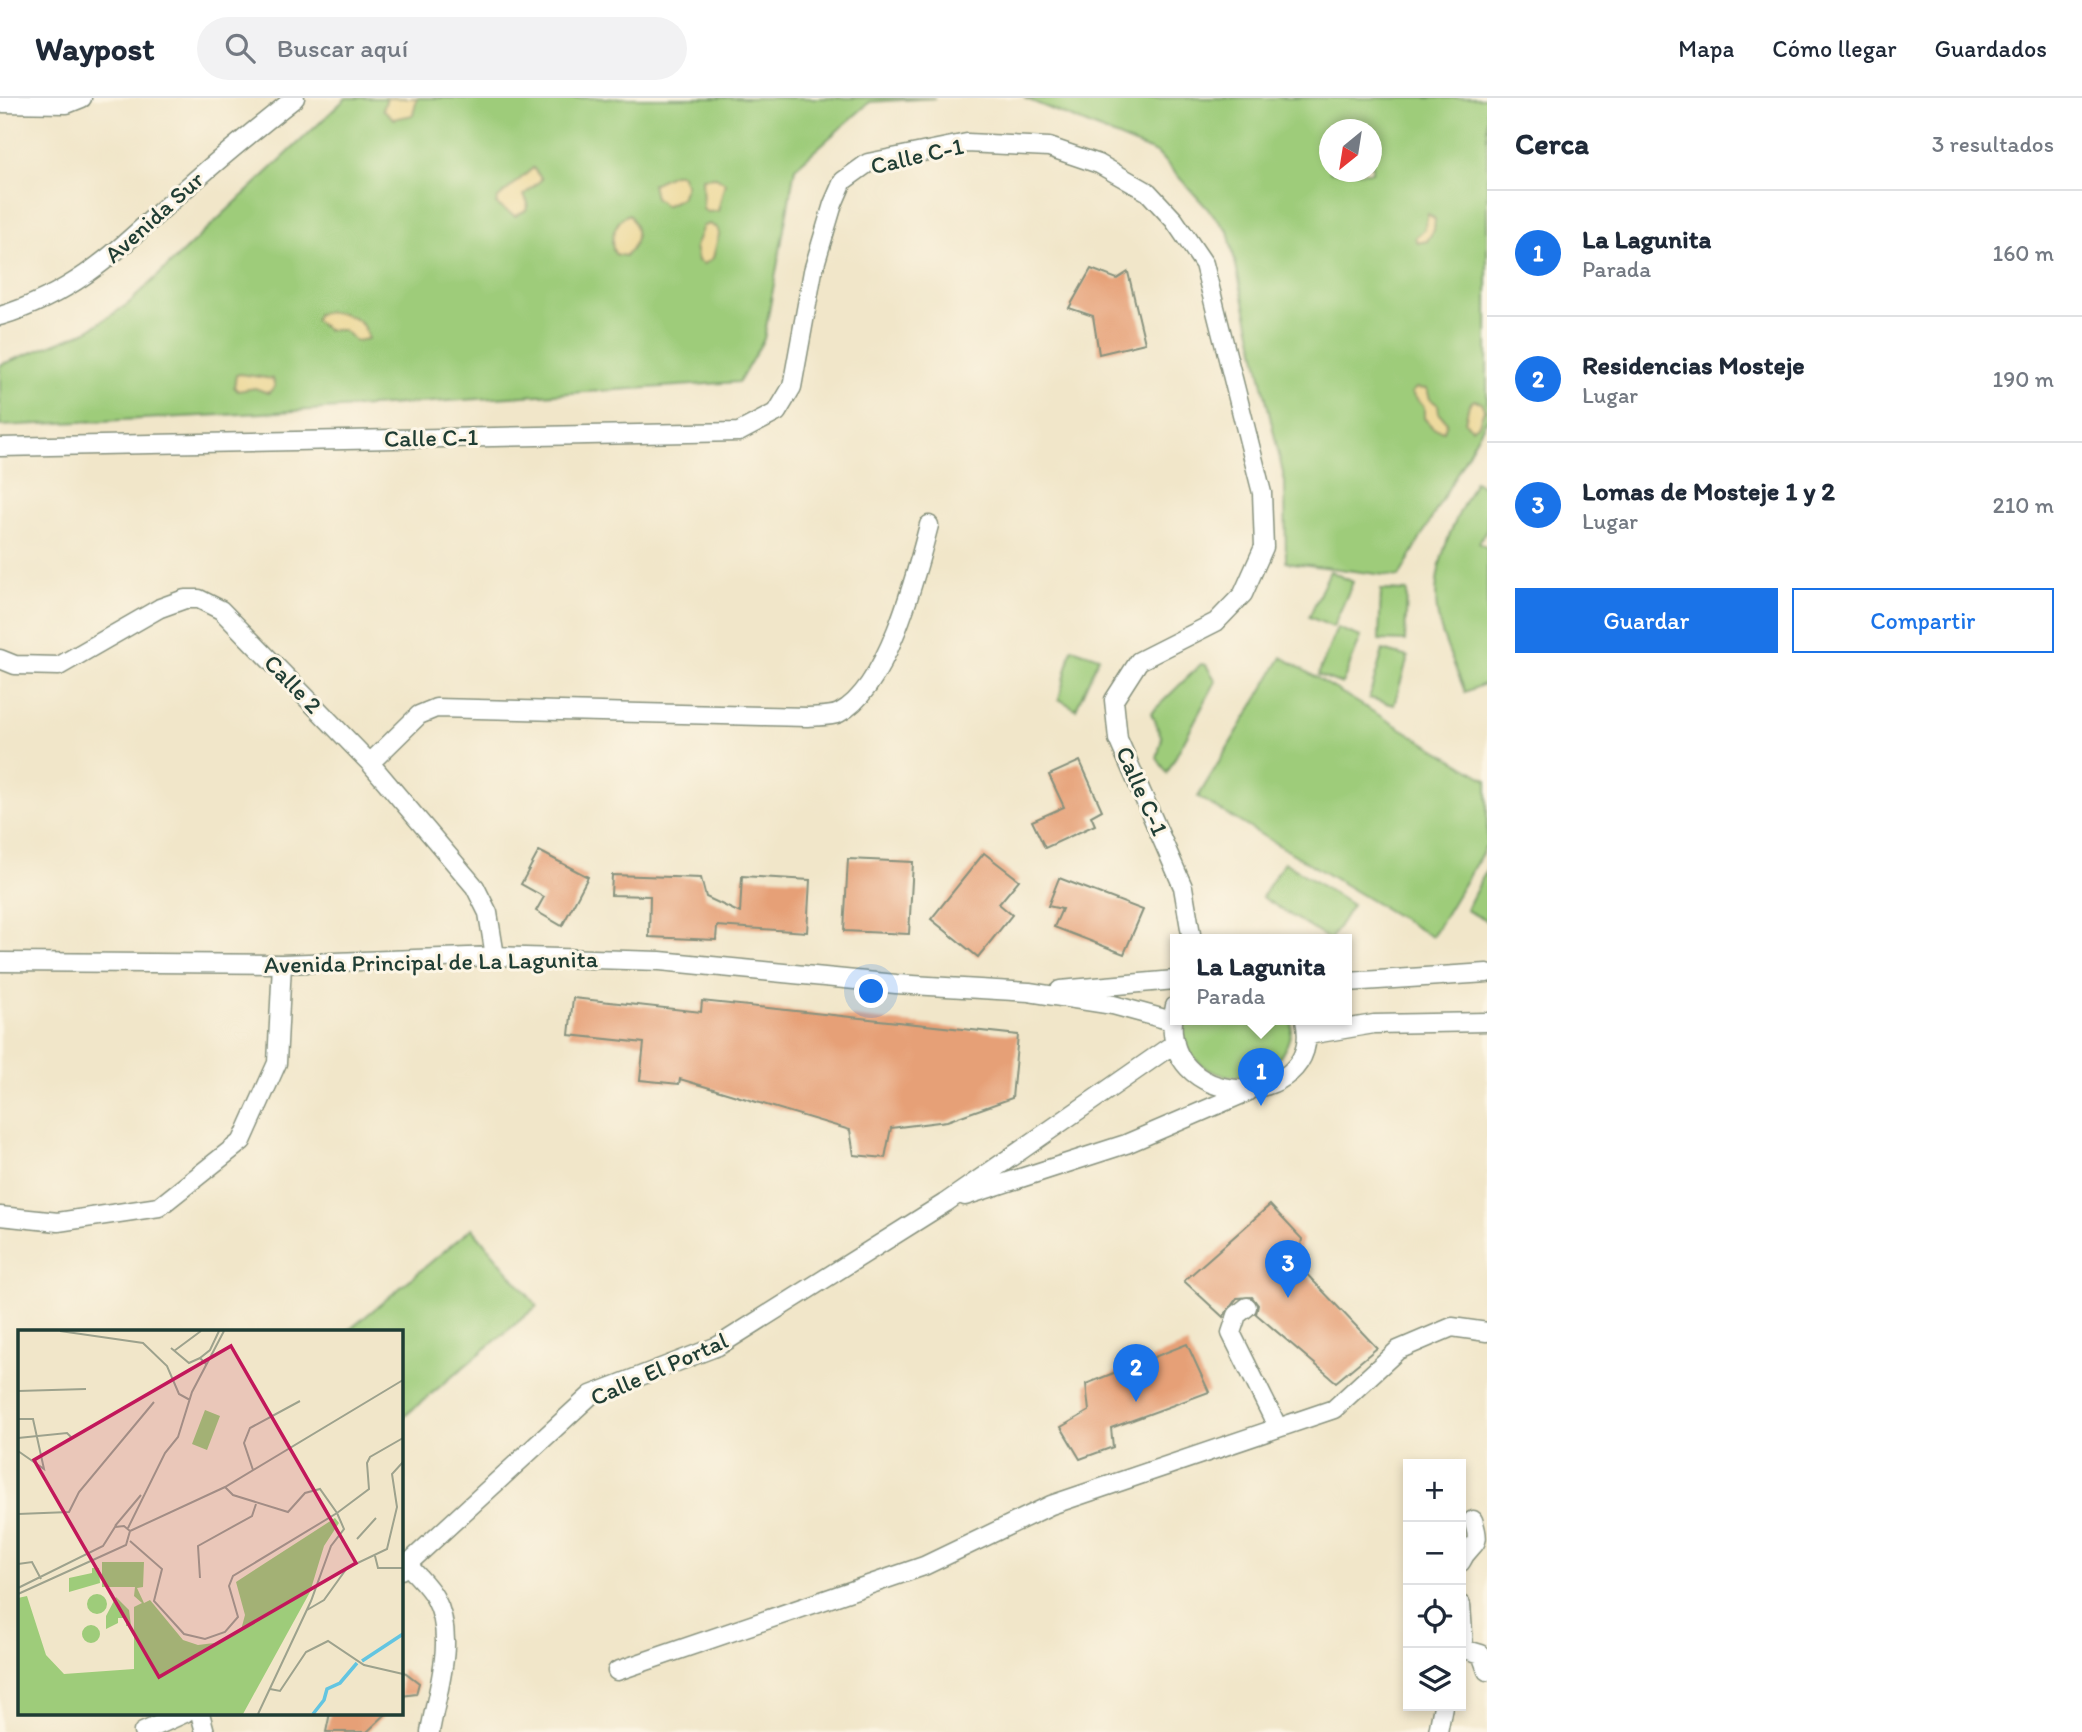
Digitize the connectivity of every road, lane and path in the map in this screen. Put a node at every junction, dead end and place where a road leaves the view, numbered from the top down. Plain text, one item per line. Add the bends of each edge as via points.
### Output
1 (82, 98) edge
2 (295, 98) edge
3 (0, 103) edge
4 (0, 316) edge
5 (0, 447) edge
6 (929, 525) dead end
7 (0, 659) edge
8 (370, 762) junction
9 (1191, 934) edge
10 (495, 956) junction
11 (0, 962) edge
12 (282, 964) junction
13 (1487, 973) edge
14 (1170, 980) edge
15 (1352, 982) edge
16 (1029, 992) junction
17 (1170, 1012) edge
18 (1487, 1022) edge
19 (1174, 1025) edge
20 (1307, 1028) edge
21 (1175, 1043) junction
22 (1247, 1092) junction
23 (945, 1203) junction
24 (0, 1216) edge
25 (1247, 1307) dead end
26 (1487, 1332) edge
27 (1278, 1428) junction
28 (1473, 1520) dead end
29 (1466, 1557) edge
30 (404, 1567) edge
31 (1466, 1649) edge
32 (617, 1671) dead end
33 (1487, 1671) edge
34 (1442, 1711) edge
35 (183, 1714) edge
36 (200, 1714) edge
37 (143, 1732) edge
38 (205, 1732) edge
39 (430, 1732) edge
40 (1438, 1732) edge

1 - 3 street via 67,104
2 - 4 street, Avenida Sur via 84,279 30,307
5 - 9 street, Calle C-1 via 740,432 778,412 792,387 813,271 843,181 868,163 967,143 1049,148 1099,164 1148,192 1204,264 1262,493 1264,547 1242,594 1216,622 1139,661 1114,700 1118,739 1183,887
6 - 8 street via 912,592 869,687 838,714 436,708 419,715
7 - 8 street, Calle 2 via 15,665 58,666 160,608 199,599 220,610
8 - 10 street, Calle 2 via 475,887 488,913
10 - 12 street, Avenida Principal de La Lagunita
10 - 16 street, Avenida Principal de La Lagunita via 660,961
11 - 12 street, Avenida Principal de La Lagunita
12 - 24 street via 277,1063 242,1141 159,1207 58,1222
13 - 15 street
14 - 16 street, Avenida Principal de La Lagunita
16 - 17 street, Avenida Principal de La Lagunita
18 - 20 street
19 - 21 street, Avenida Principal de La Lagunita
20 - 22 street via 1302,1055 1289,1073 1271,1085
21 - 22 street, Avenida Principal de La Lagunita via 1191,1070 1216,1088
21 - 23 street, Calle El Portal
22 - 23 street, Calle El Portal via 1126,1144
23 - 30 street, Calle El Portal via 719,1346 591,1395
25 - 27 street via 1237,1315 1231,1333
26 - 27 street via 1452,1327 1398,1350 1334,1409
27 - 32 street via 1051,1505 924,1566
28 - 29 street via 1478,1537
30 - 39 street via 434,1595 447,1634
31 - 33 street via 1481,1654
34 - 40 street
35 - 37 street
36 - 38 street

